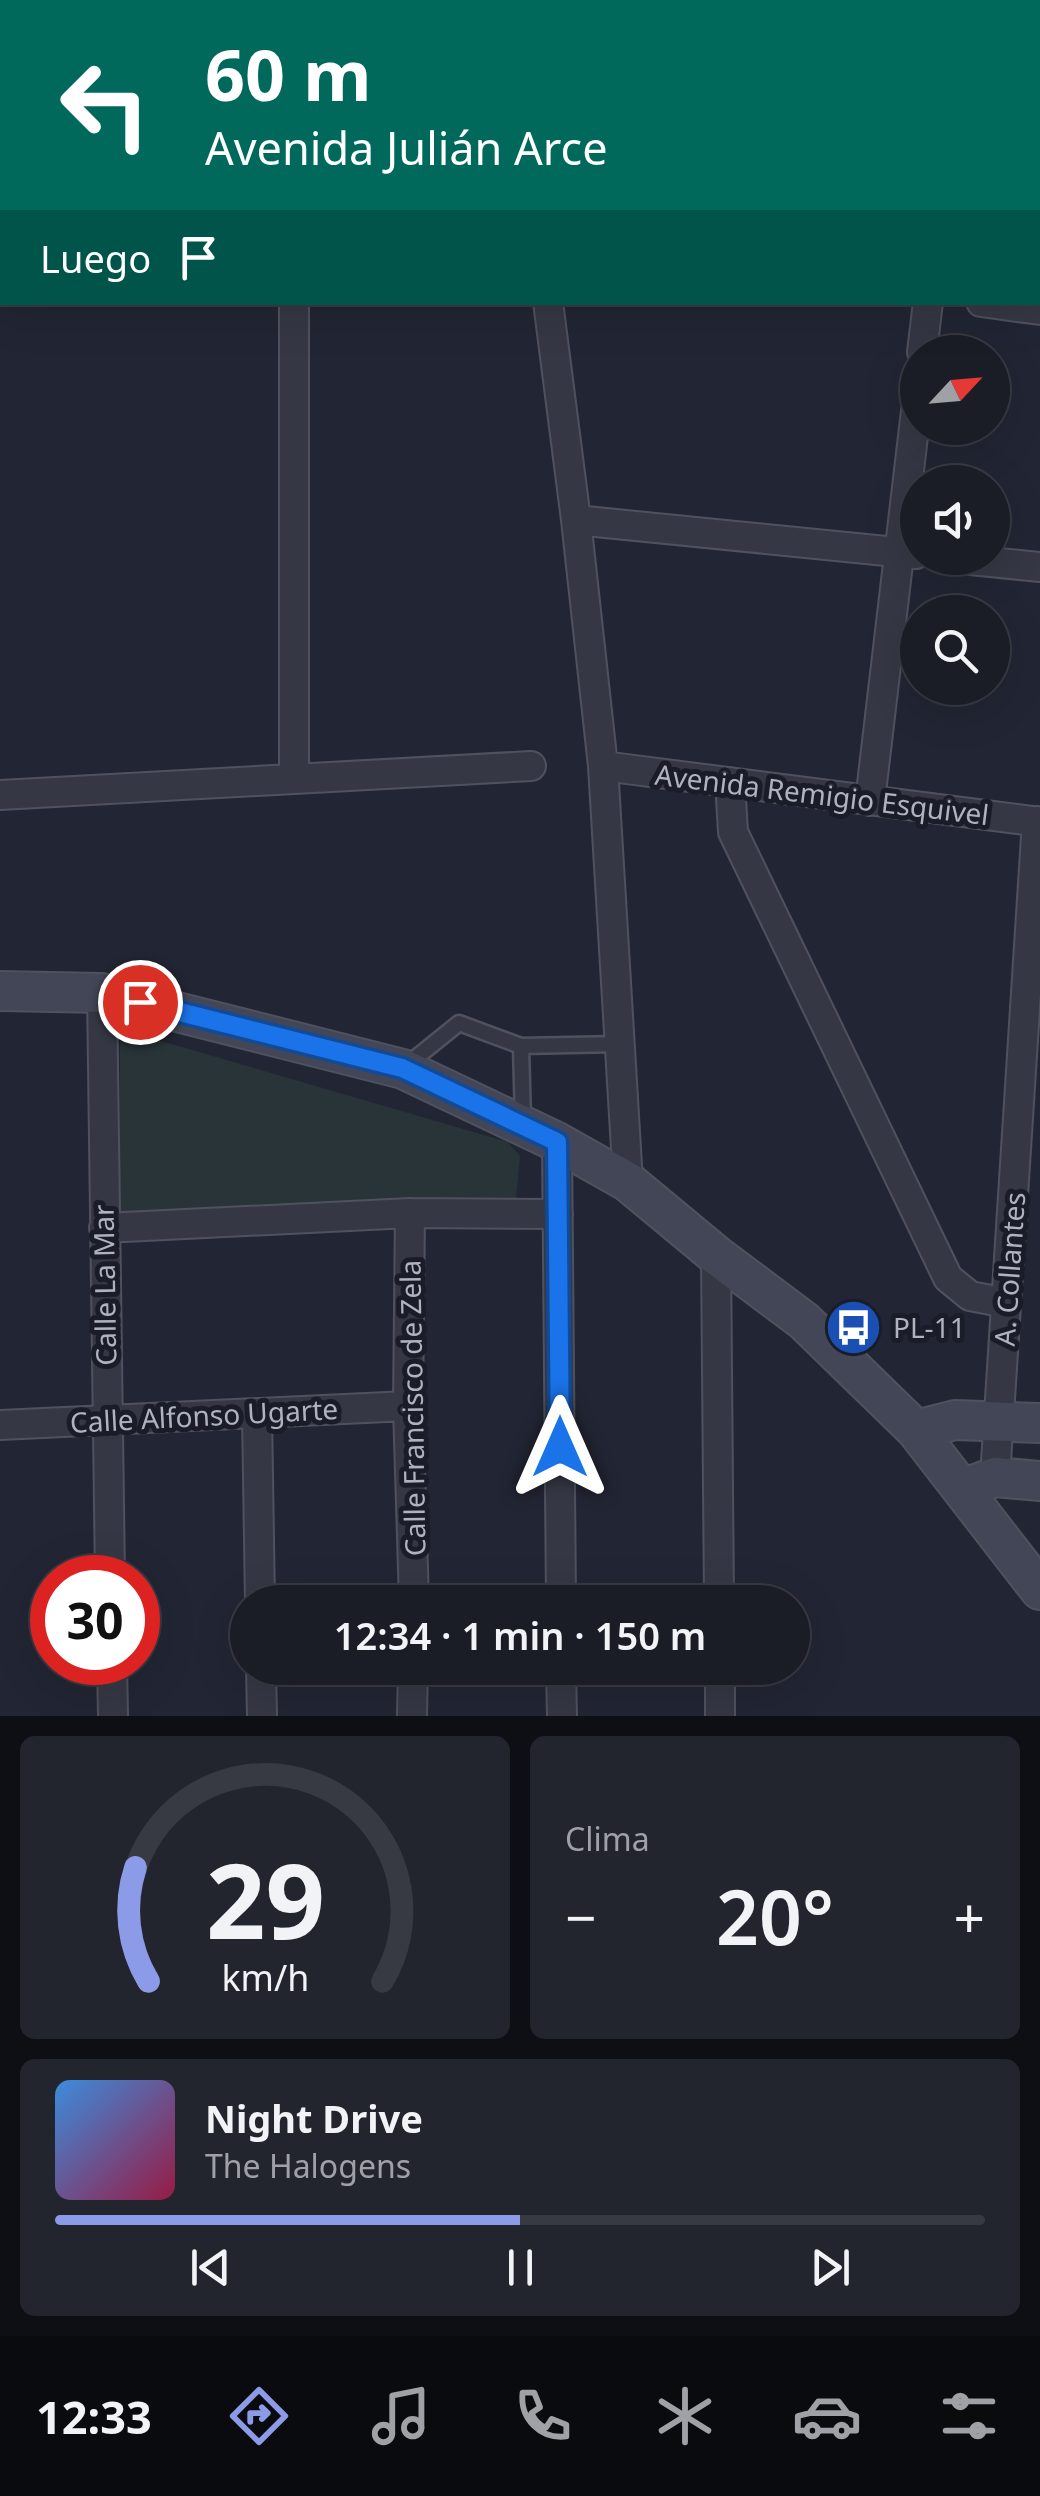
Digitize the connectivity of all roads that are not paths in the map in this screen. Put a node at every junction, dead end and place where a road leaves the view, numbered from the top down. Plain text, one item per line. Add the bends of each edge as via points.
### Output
1 (294, 305) edge
2 (548, 305) edge
3 (928, 305) edge
4 (1003, 305) edge
5 (1040, 310) edge
6 (924, 335) edge
7 (576, 520) junction
8 (900, 552) edge
9 (1010, 564) edge
10 (1040, 567) edge
11 (906, 575) edge
12 (530, 766) dead end
13 (603, 766) junction
14 (294, 779) junction
15 (730, 782) junction
16 (0, 795) edge
17 (870, 801) junction
18 (1039, 821) edge
19 (0, 990) edge
20 (102, 993) junction
21 (620, 1044) junction
22 (522, 1046) junction
23 (402, 1068) junction
24 (540, 1134) junction
25 (628, 1182) junction
26 (410, 1213) junction
27 (558, 1214) junction
28 (104, 1228) junction
29 (716, 1255) junction
30 (1006, 1303) junction
31 (408, 1406) junction
32 (258, 1413) junction
33 (106, 1419) junction
34 (999, 1420) junction
35 (1040, 1423) edge
36 (0, 1425) edge
37 (916, 1430) junction
38 (1040, 1481) edge
39 (978, 1483) junction
40 (109, 1555) edge
41 (260, 1585) edge
42 (413, 1585) edge
43 (561, 1585) edge
44 (719, 1585) edge
45 (1040, 1590) edge
46 (112, 1685) edge
47 (261, 1685) edge
48 (413, 1685) edge
49 (562, 1685) edge
50 (720, 1685) edge
51 (113, 1716) edge
52 (262, 1716) edge
53 (412, 1716) edge
54 (562, 1716) edge
55 (720, 1716) edge

1 - 14 street
2 - 7 street
3 - 6 street
4 - 5 street
7 - 8 street
7 - 13 street
9 - 10 street
11 - 17 street
12 - 14 street
13 - 15 street, Avenida Remigio Esquivel
13 - 21 street
14 - 16 street
15 - 17 street, Avenida Remigio Esquivel
15 - 30 street via 734,832 948,1278 970,1296
17 - 18 street, Avenida Remigio Esquivel
18 - 30 street, A. Collantes
19 - 20 main road
20 - 23 main road
20 - 28 street, Calle La Mar
21 - 22 lane
21 - 25 street
22 - 23 lane via 459,1023
22 - 24 lane
23 - 24 main road
24 - 25 main road
24 - 27 street
25 - 29 main road
26 - 27 street
26 - 28 street
26 - 31 street, Calle Francisco de Zela
27 - 43 street
28 - 33 street, Calle La Mar
29 - 37 main road via 804,1321
29 - 44 street
30 - 34 street, A. Collantes
31 - 32 street, Calle Alfonso Ugarte
31 - 42 street, Calle Francisco de Zela
32 - 33 street, Calle Alfonso Ugarte
32 - 41 street
33 - 36 street, Calle Alfonso Ugarte
33 - 40 street, Calle La Mar
34 - 35 main road
34 - 37 main road via 956,1420
34 - 39 street, A. Collantes
37 - 39 main road
38 - 39 main road
39 - 45 main road
46 - 51 street
47 - 52 street
48 - 53 street
49 - 54 street
50 - 55 street

